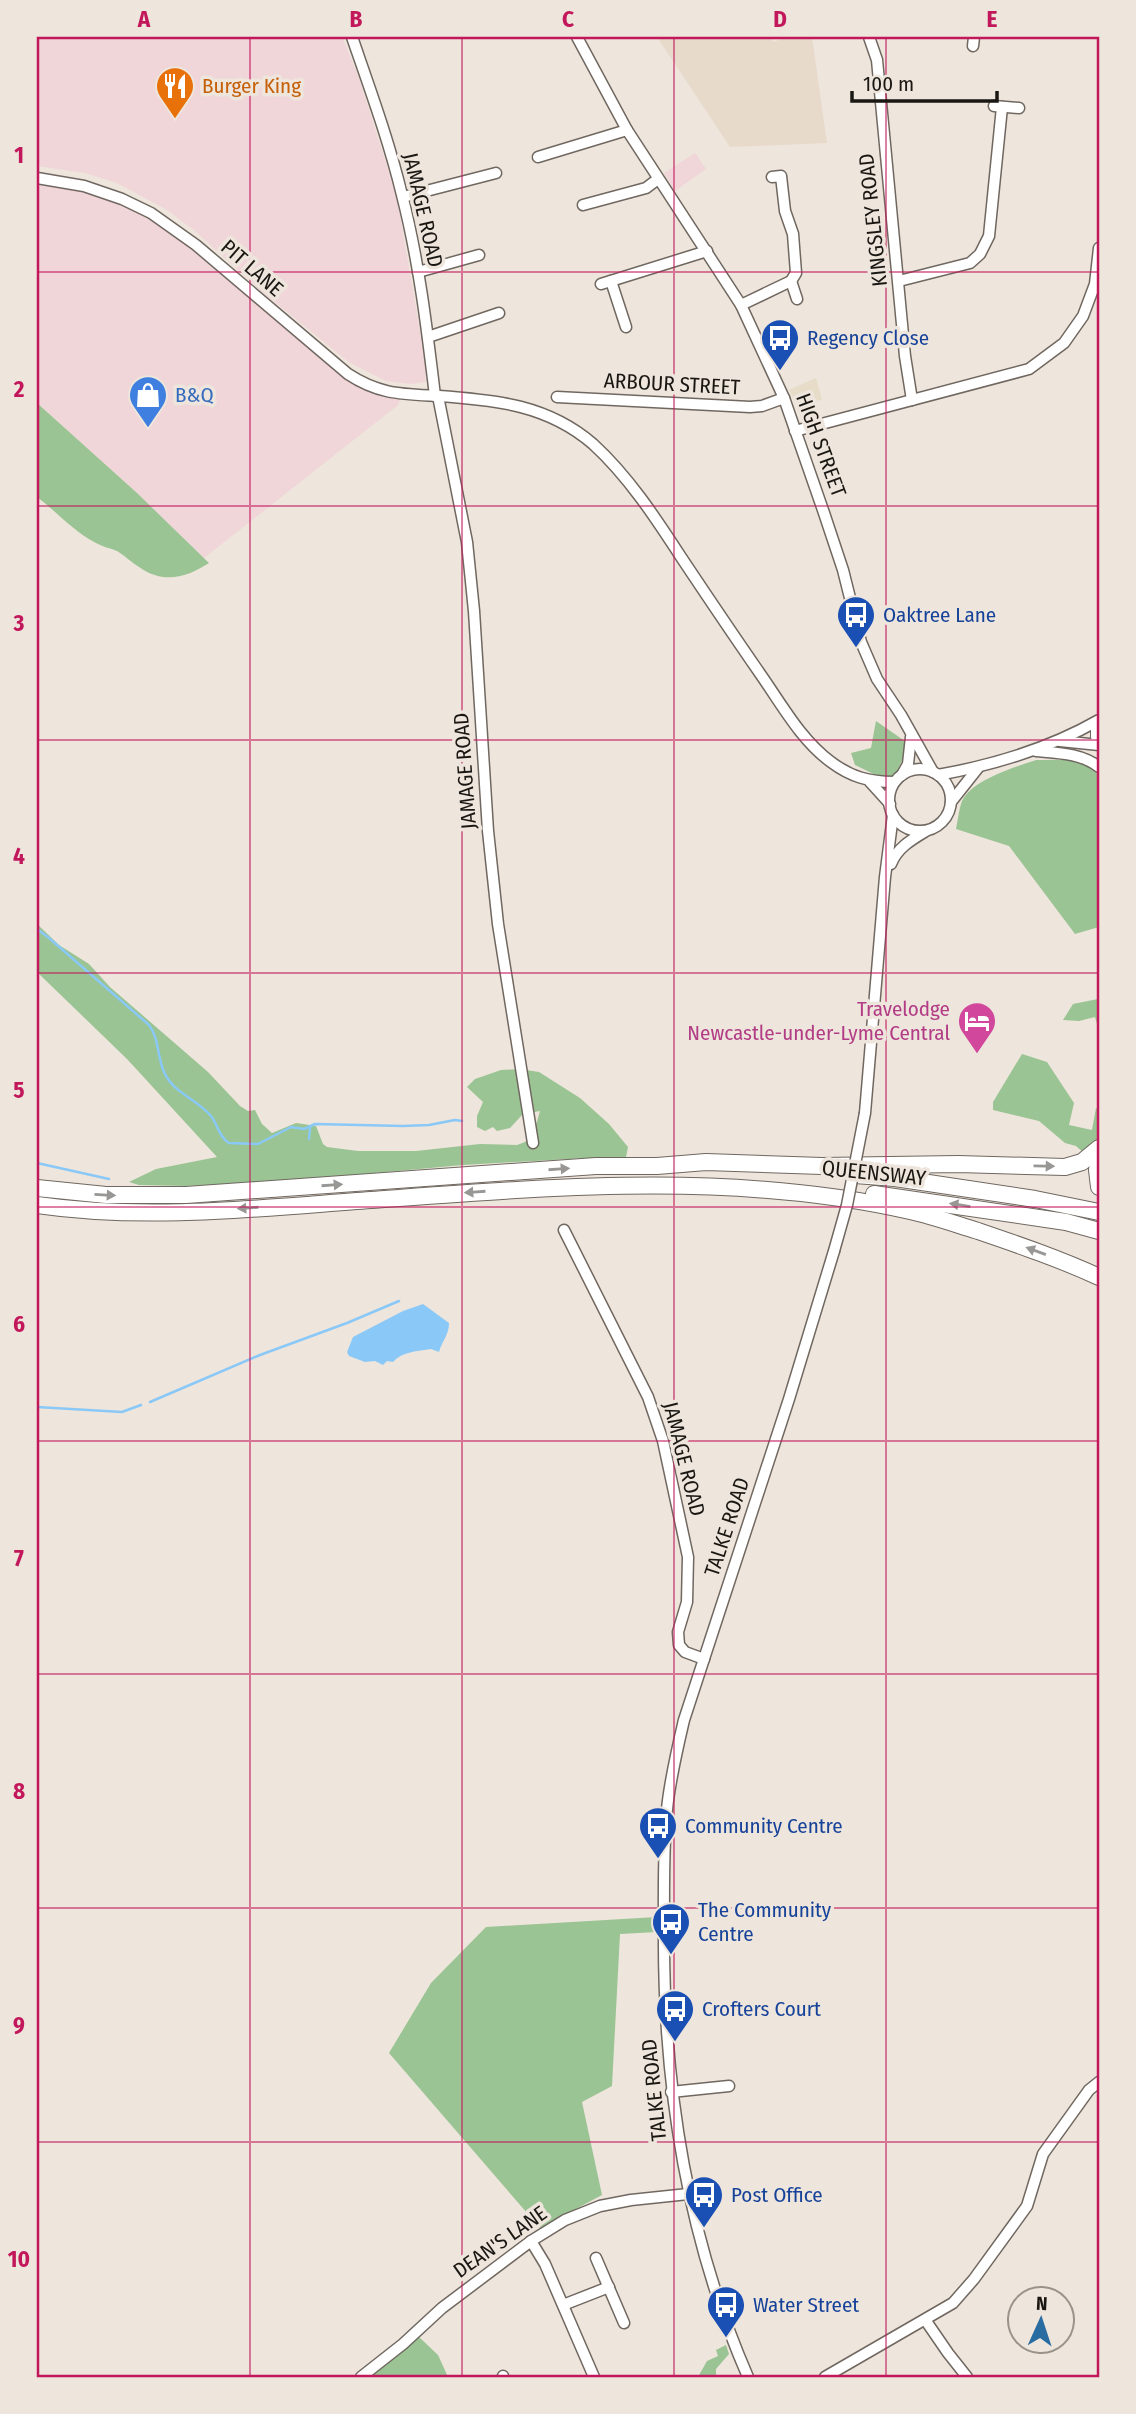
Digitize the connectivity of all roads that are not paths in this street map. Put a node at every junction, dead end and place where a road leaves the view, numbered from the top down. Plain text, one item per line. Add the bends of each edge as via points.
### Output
1 (352, 37) edge
2 (577, 37) edge
3 (869, 37) edge
4 (1019, 108) dead end
5 (627, 130) junction
6 (538, 157) dead end
7 (496, 173) dead end
8 (772, 177) dead end
9 (37, 178) edge
10 (658, 179) junction
11 (403, 197) junction
12 (583, 205) dead end
13 (1099, 248) edge
14 (707, 251) junction
15 (479, 255) dead end
16 (418, 272) junction
17 (791, 281) junction
18 (899, 281) junction
19 (797, 299) dead end
20 (741, 305) junction
21 (499, 313) dead end
22 (626, 327) dead end
23 (428, 337) junction
24 (437, 396) junction
25 (558, 397) dead end
26 (784, 398) junction
27 (912, 400) junction
28 (795, 431) junction
29 (1099, 722) edge
30 (911, 736) junction
31 (1099, 737) edge
32 (1058, 741) junction
33 (1099, 745) edge
34 (1031, 750) junction
35 (1099, 767) edge
36 (978, 768) junction
37 (935, 773) junction
38 (897, 780) junction
39 (870, 782) junction
40 (951, 802) junction
41 (890, 804) junction
42 (893, 815) junction
43 (926, 831) junction
44 (885, 877) junction
45 (533, 1143) dead end
46 (1099, 1148) edge
47 (1099, 1158) edge
48 (657, 1166) junction
49 (641, 1184) junction
50 (1099, 1187) edge
51 (37, 1188) edge
52 (37, 1205) edge
53 (1099, 1212) edge
54 (564, 1230) dead end
55 (1099, 1231) edge
56 (1099, 1276) edge
57 (704, 1659) junction
58 (1099, 2082) edge
59 (729, 2087) dead end
60 (671, 2092) junction
61 (688, 2194) junction
62 (531, 2241) junction
63 (596, 2258) dead end
64 (608, 2287) junction
65 (563, 2305) junction
66 (926, 2320) junction
67 (624, 2322) dead end
68 (361, 2377) edge
69 (594, 2377) edge
70 (748, 2377) edge
71 (825, 2377) edge
72 (967, 2377) edge

1 - 11 street, JAMAGE ROAD
2 - 5 street, HIGH STREET
3 - 18 street, KINGSLEY ROAD via 877,60
4 - 18 street via 998,106 989,236 983,250 970,263
5 - 6 street
5 - 10 street, HIGH STREET
7 - 11 street
8 - 17 street via 781,176 793,234 796,268
9 - 24 street, PIT LANE via 84,186 151,213 196,245 359,382 387,393
10 - 12 street via 646,188
10 - 14 street, HIGH STREET
11 - 16 street, JAMAGE ROAD
13 - 27 street via 1087,307 1054,352 1021,372
14 - 20 street, HIGH STREET
14 - 22 street via 606,283
15 - 16 street
16 - 23 street, JAMAGE ROAD
17 - 19 street
17 - 20 street
18 - 27 street, KINGSLEY ROAD
20 - 26 street, HIGH STREET
21 - 23 street
23 - 24 street, JAMAGE ROAD
24 - 39 street via 527,407 552,416 592,444 643,499 797,727 830,761
24 - 45 street, JAMAGE ROAD via 467,542 498,924
25 - 26 street, ARBOUR STREET via 750,407
26 - 28 street, HIGH STREET
27 - 28 street
28 - 30 street, HIGH STREET via 843,570 861,642
29 - 31 highway
29 - 32 street
30 - 37 street, HIGH STREET
30 - 38 street via 908,764
32 - 33 street
32 - 34 street
34 - 35 street via 1070,754
34 - 36 street
36 - 37 street
36 - 40 street
37 - 38 street via 919,770
37 - 40 street via 949,790
38 - 39 street
38 - 41 street
39 - 41 street
40 - 43 street via 944,821
41 - 42 street
42 - 43 street via 909,830
42 - 44 street, TALKE ROAD
43 - 44 street, TALKE ROAD via 894,855
44 - 57 street, TALKE ROAD, bridge via 864,1114 848,1205
48 -> 46 highway via 706,1162 1065,1167 1082,1162
47 - 50 highway
51 -> 48 highway via 106,1195 186,1195 596,1166
48 - 53 highway, QUEENSWAY via 895,1178
49 -> 52 highway via 194,1212 112,1212
55 -> 49 highway, QUEENSWAY via 1053,1220 807,1187
56 -> 49 highway via 914,1211 822,1196
54 - 57 street, JAMAGE ROAD via 648,1397 663,1441 688,1557 687,1602 679,1645
57 - 60 street, TALKE ROAD via 675,1760 665,1834 663,1958
58 - 66 street via 1088,2090 1043,2154 1027,2206 1012,2227 953,2303
59 - 60 street
60 - 61 street, TALKE ROAD
61 - 62 street, DEAN'S LANE via 600,2206
61 - 70 street, TALKE ROAD via 703,2255
62 - 65 street
62 - 68 street, DEAN'S LANE
63 - 64 street
64 - 65 street
64 - 67 street
65 - 69 street
66 - 71 street
66 - 72 street

